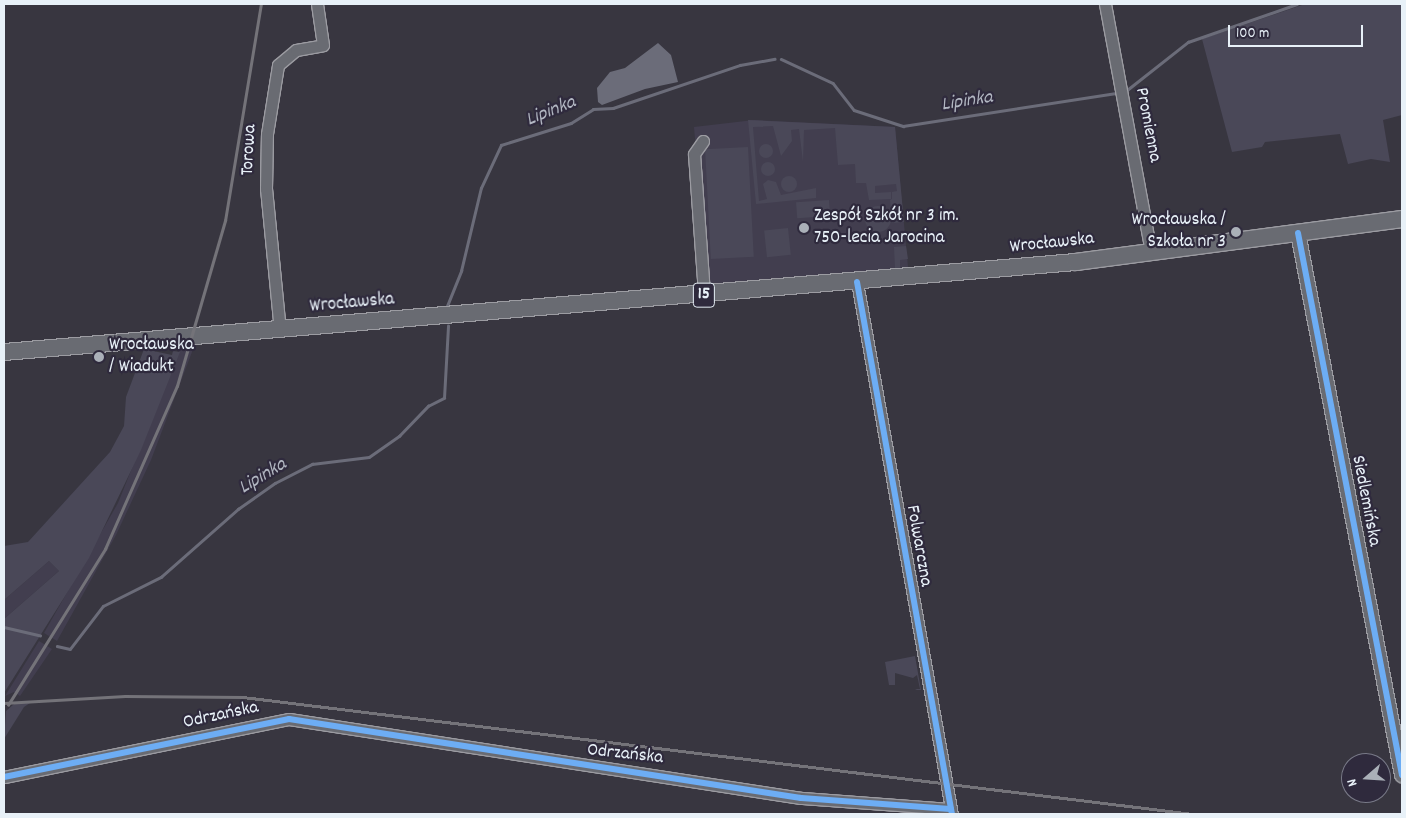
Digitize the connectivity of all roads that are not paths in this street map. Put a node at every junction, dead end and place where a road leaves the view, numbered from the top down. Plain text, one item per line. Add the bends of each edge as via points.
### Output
1 (317, 4) edge
2 (1105, 4) edge
3 (702, 141) dead end
4 (1402, 219) edge
5 (1298, 233) junction
6 (1151, 253) junction
7 (856, 282) junction
8 (704, 295) junction
9 (280, 331) junction
10 (4, 352) edge
11 (1402, 775) edge
12 (4, 777) edge
13 (951, 812) edge

1 - 9 street, Torowa via 323,45 296,50 278,65 266,134 266,189
2 - 6 street, Promienna
3 - 8 street via 694,157
4 - 5 main road, Wrocławska / 15
5 - 6 main road, Wrocławska / 15
5 - 11 street, Siedlemińska
6 - 7 main road, Wrocławska / 15
7 - 8 main road, Wrocławska / 15
7 - 13 street, Folwarczna
8 - 9 main road, Wrocławska / 15
9 - 10 main road, Wrocławska / 15
12 - 13 street, Odrzańska via 289,719 801,798

